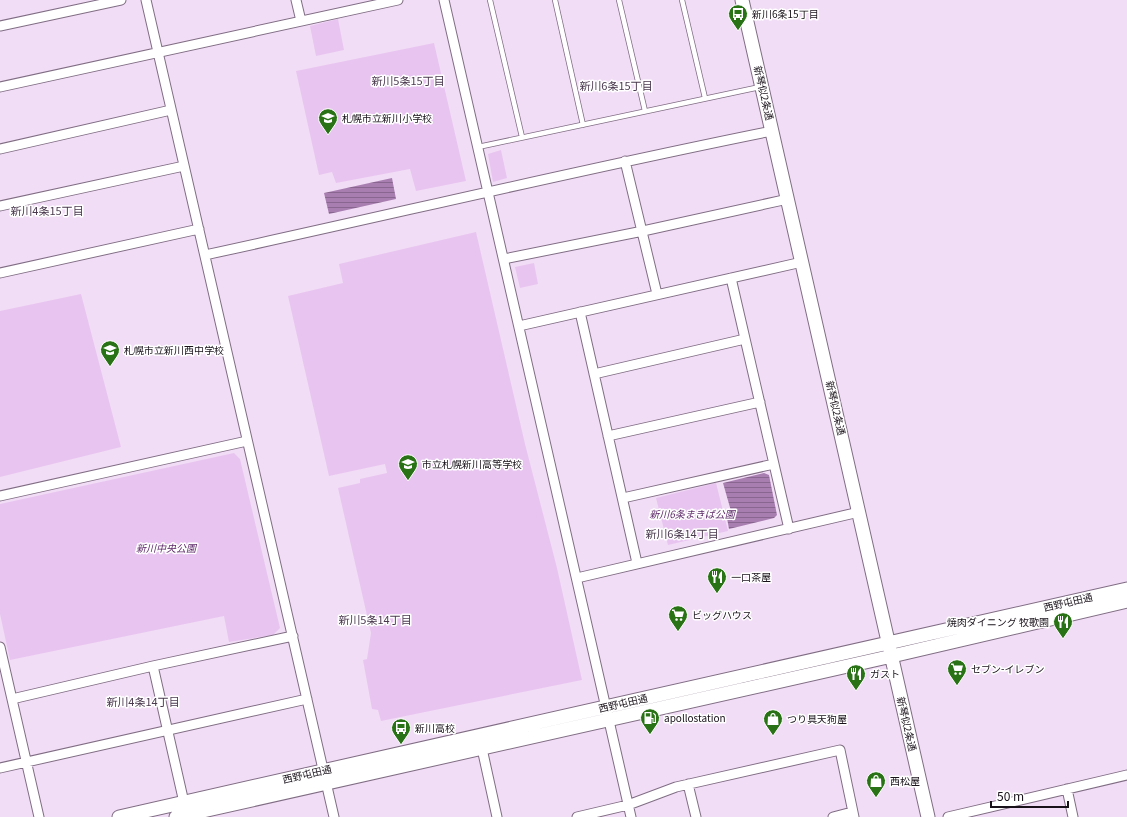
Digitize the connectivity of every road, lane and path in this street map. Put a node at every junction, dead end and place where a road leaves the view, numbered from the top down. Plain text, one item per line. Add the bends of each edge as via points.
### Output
1 (121, 0) edge
2 (146, 0) edge
3 (296, 0) edge
4 (352, 0) edge
5 (398, 0) edge
6 (444, 0) edge
7 (490, 0) edge
8 (555, 0) edge
9 (619, 0) edge
10 (682, 0) edge
11 (742, 0) edge
12 (354, 9) junction
13 (301, 21) junction
14 (0, 26) edge
15 (158, 52) junction
16 (0, 87) edge
17 (762, 87) junction
18 (705, 98) junction
19 (172, 110) junction
20 (645, 112) junction
21 (583, 126) junction
22 (772, 130) junction
23 (522, 137) junction
24 (478, 147) junction
25 (0, 149) edge
26 (625, 161) junction
27 (184, 166) junction
28 (489, 193) junction
29 (788, 199) junction
30 (0, 206) edge
31 (199, 229) junction
32 (643, 231) junction
33 (205, 255) junction
34 (504, 259) junction
35 (802, 262) junction
36 (0, 273) edge
37 (732, 278) junction
38 (657, 294) junction
39 (580, 312) junction
40 (519, 326) junction
41 (745, 339) junction
42 (594, 374) junction
43 (760, 402) junction
44 (608, 436) junction
45 (247, 441) junction
46 (774, 464) junction
47 (0, 496) edge
48 (623, 498) junction
49 (859, 512) junction
50 (789, 529) junction
51 (638, 563) junction
52 (576, 578) junction
53 (1127, 589) edge
54 (1127, 601) edge
55 (292, 636) junction
56 (889, 643) junction
57 (0, 648) edge
58 (892, 656) junction
59 (153, 666) junction
60 (12, 699) junction
61 (307, 699) junction
62 (606, 706) junction
63 (609, 720) junction
64 (168, 730) junction
65 (479, 735) junction
66 (482, 748) junction
67 (26, 763) junction
68 (0, 768) edge
69 (1127, 776) edge
70 (325, 777) junction
71 (688, 784) junction
72 (1067, 789) junction
73 (628, 805) junction
74 (182, 811) edge
75 (853, 815) edge
76 (39, 817) edge
77 (119, 817) edge
78 (334, 817) edge
79 (497, 817) edge
80 (577, 817) edge
81 (631, 817) edge
82 (696, 817) edge
83 (833, 817) edge
84 (928, 817) edge
85 (948, 817) edge
86 (1073, 817) edge

1 - 14 street
2 - 15 street
3 - 13 street
4 - 12 street
5 - 12 street
6 - 24 street
7 - 23 lane
8 - 21 lane
9 - 20 lane
10 - 18 lane
11 - 17 street, 新琴似2条通
12 - 13 street
13 - 15 street
15 - 16 street
15 - 19 street
17 - 18 lane
17 - 22 street, 新琴似2条通
18 - 20 lane
19 - 25 street
19 - 27 street
20 - 21 lane
21 - 23 lane
22 - 26 street
22 - 29 street, 新琴似2条通
23 - 24 lane
24 - 28 street
26 - 28 street
26 - 32 street
27 - 30 street
27 - 31 street
28 - 33 street
28 - 34 street
29 - 32 street
29 - 35 street, 新琴似2条通
31 - 33 street
31 - 36 street
32 - 34 street
32 - 38 street
33 - 45 street
34 - 40 street
35 - 37 street
35 - 49 street, 新琴似2条通
37 - 38 street
37 - 41 street
38 - 39 street
39 - 40 street
39 - 42 street
40 - 52 street
41 - 42 street
41 - 43 street
42 - 44 street
43 - 44 street
43 - 46 street
44 - 48 street
45 - 47 street
45 - 55 street
46 - 48 street
46 - 50 street
48 - 51 street
49 - 50 street
49 - 56 street, 新琴似2条通
50 - 51 street
51 - 52 street
52 - 62 street
53 - 56 street, 西野屯田通
54 - 58 street, 西野屯田通
55 - 59 street
55 - 61 street
56 - 58 street, 新琴似2条通
56 - 62 street, 西野屯田通
57 - 60 street
58 - 63 street, 西野屯田通
58 - 84 street, 新琴似2条通
59 - 60 street
59 - 64 street
60 - 67 street
61 - 64 street
61 - 70 street
62 - 63 street
62 - 65 street, 西野屯田通
63 - 66 street, 西野屯田通
63 - 73 street
64 - 67 street
64 - 74 street
65 - 66 street
65 - 70 street, 西野屯田通
66 - 70 street, 西野屯田通
66 - 79 street
67 - 68 street
67 - 76 street
69 - 72 street
70 - 74 street, 西野屯田通
70 - 78 street
71 - 73 street
71 - 75 street via 840,750
71 - 82 street
72 - 85 street
72 - 86 street
73 - 80 street
73 - 81 street
74 - 77 street, 西野屯田通
75 - 83 street

